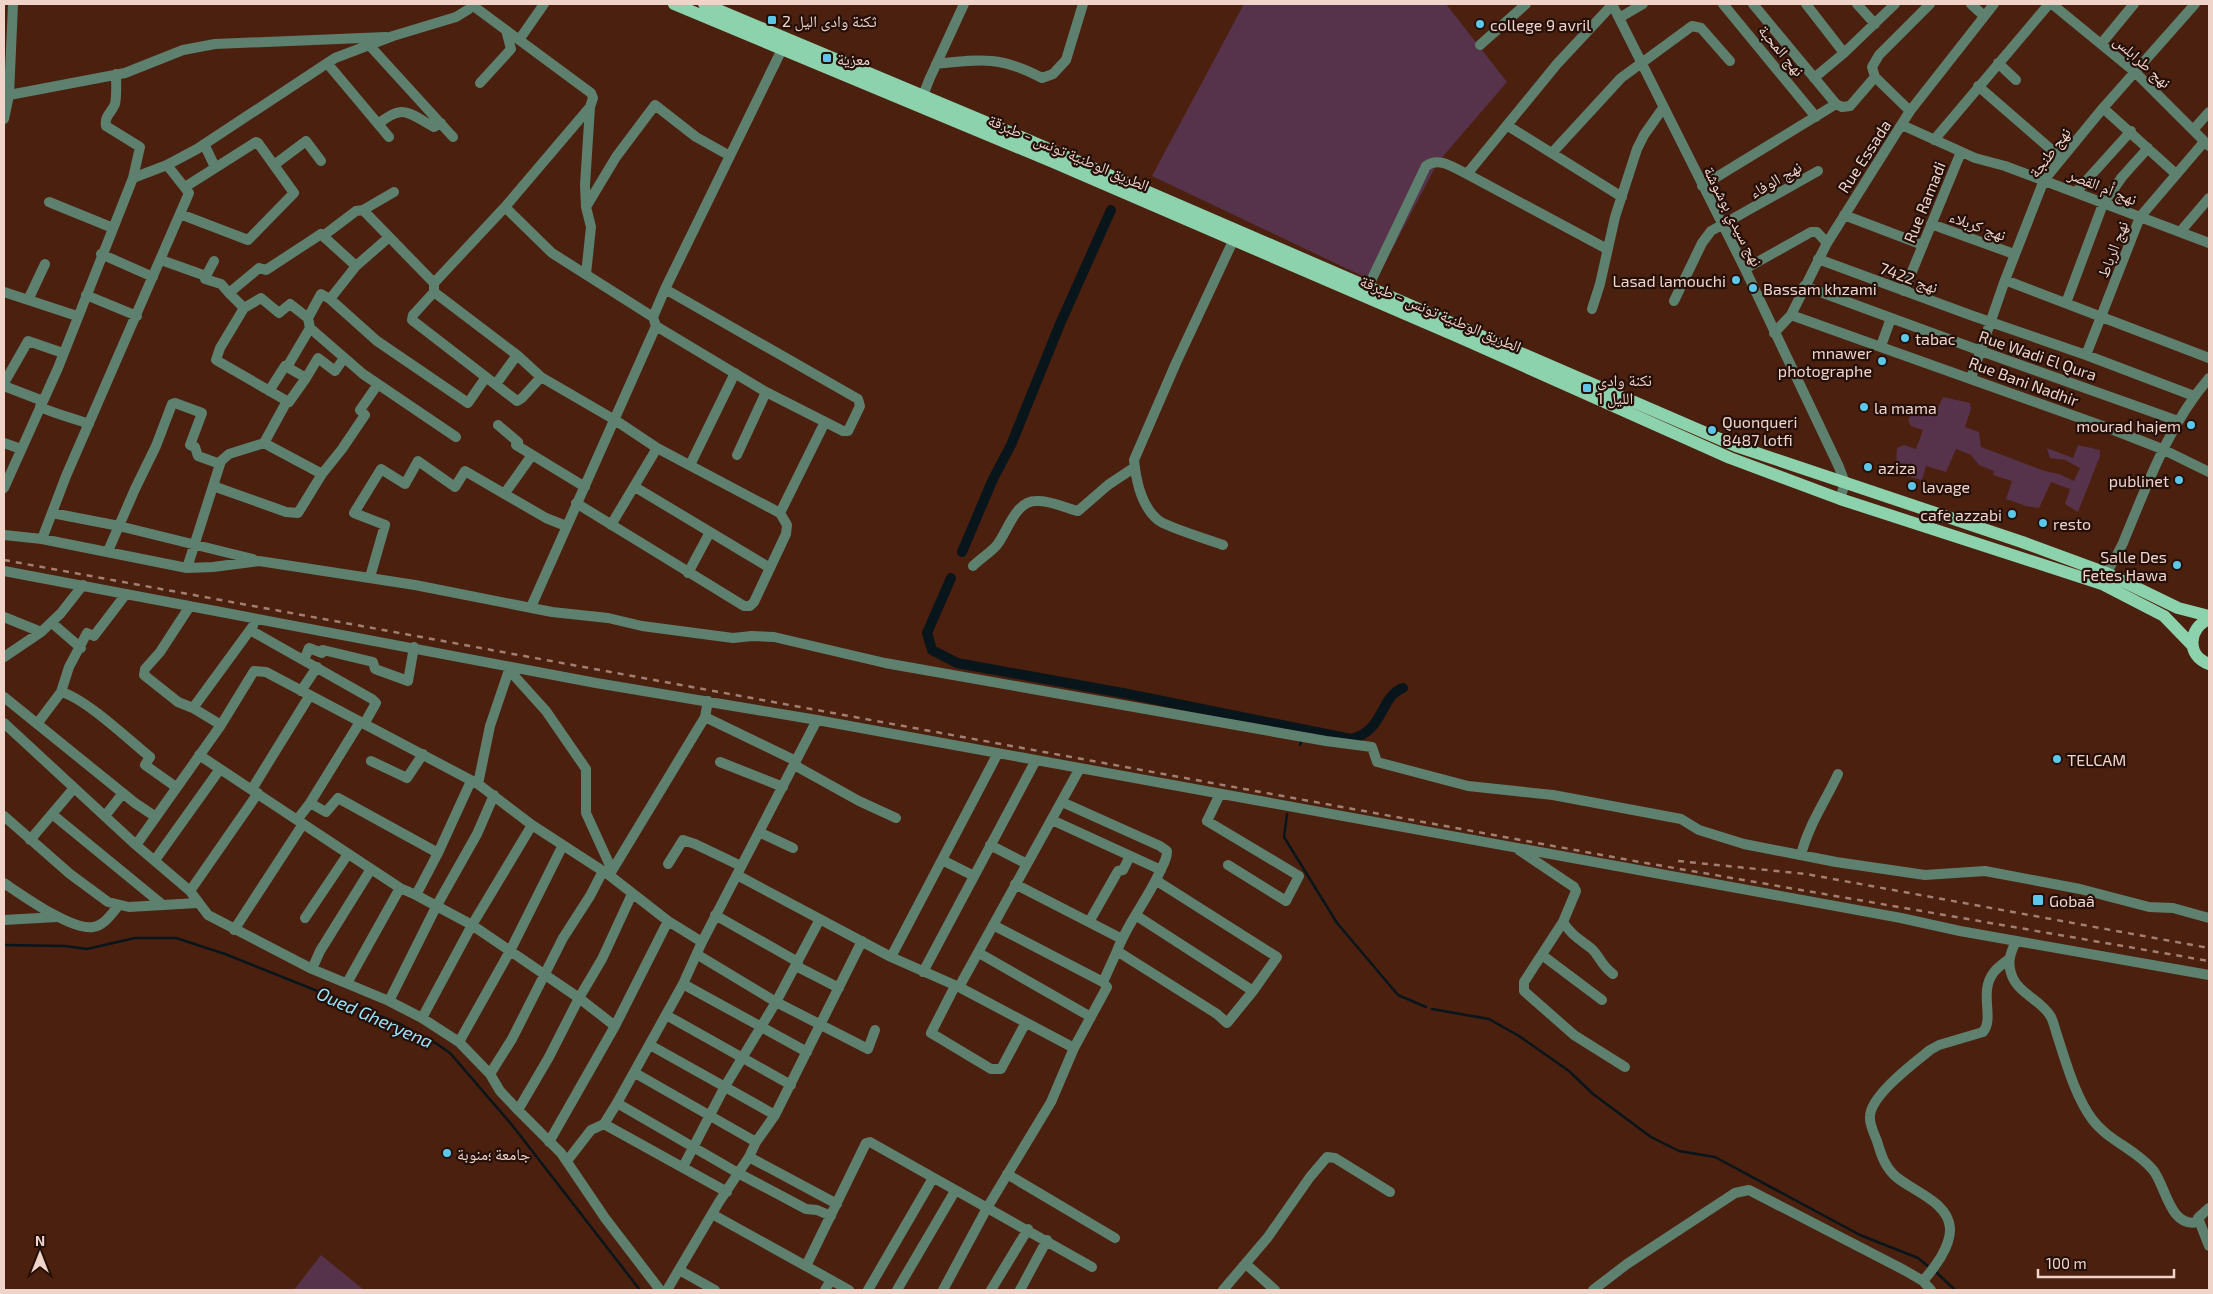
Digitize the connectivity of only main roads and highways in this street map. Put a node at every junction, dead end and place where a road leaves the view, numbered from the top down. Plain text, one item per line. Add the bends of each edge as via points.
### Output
1 (674, 4) edge
2 (704, 4) edge
3 (785, 42) junction
4 (921, 102) junction
5 (1398, 306) junction
6 (2104, 578) junction
7 (2209, 617) edge
8 (2192, 646) junction
9 (2208, 665) edge

1 - 3 main road, الطريق الوطنية تونس - طبرقة
2 - 3 main road, الطريق الوطنية تونس - طبرقة
3 - 4 main road, الطريق الوطنية تونس - طبرقة
4 - 5 main road, الطريق الوطنية تونس - طبرقة via 1233,241
4 - 5 main road, الطريق الوطنية تونس - طبرقة via 1007,131 1368,287
5 - 6 main road, الطريق الوطنية تونس - طبرقة via 1736,446
5 - 6 main road, الطريق الوطنية تونس - طبرقة via 1461,338 1730,458 1840,500
6 - 7 main road, الطريق الوطنية تونس - طبرقة
6 - 8 main road, الطريق الوطنية تونس - طبرقة via 2164,616
7 - 8 main road via 2194,632
8 - 9 main road, الطريق الوطنية تونس - طبرقة

